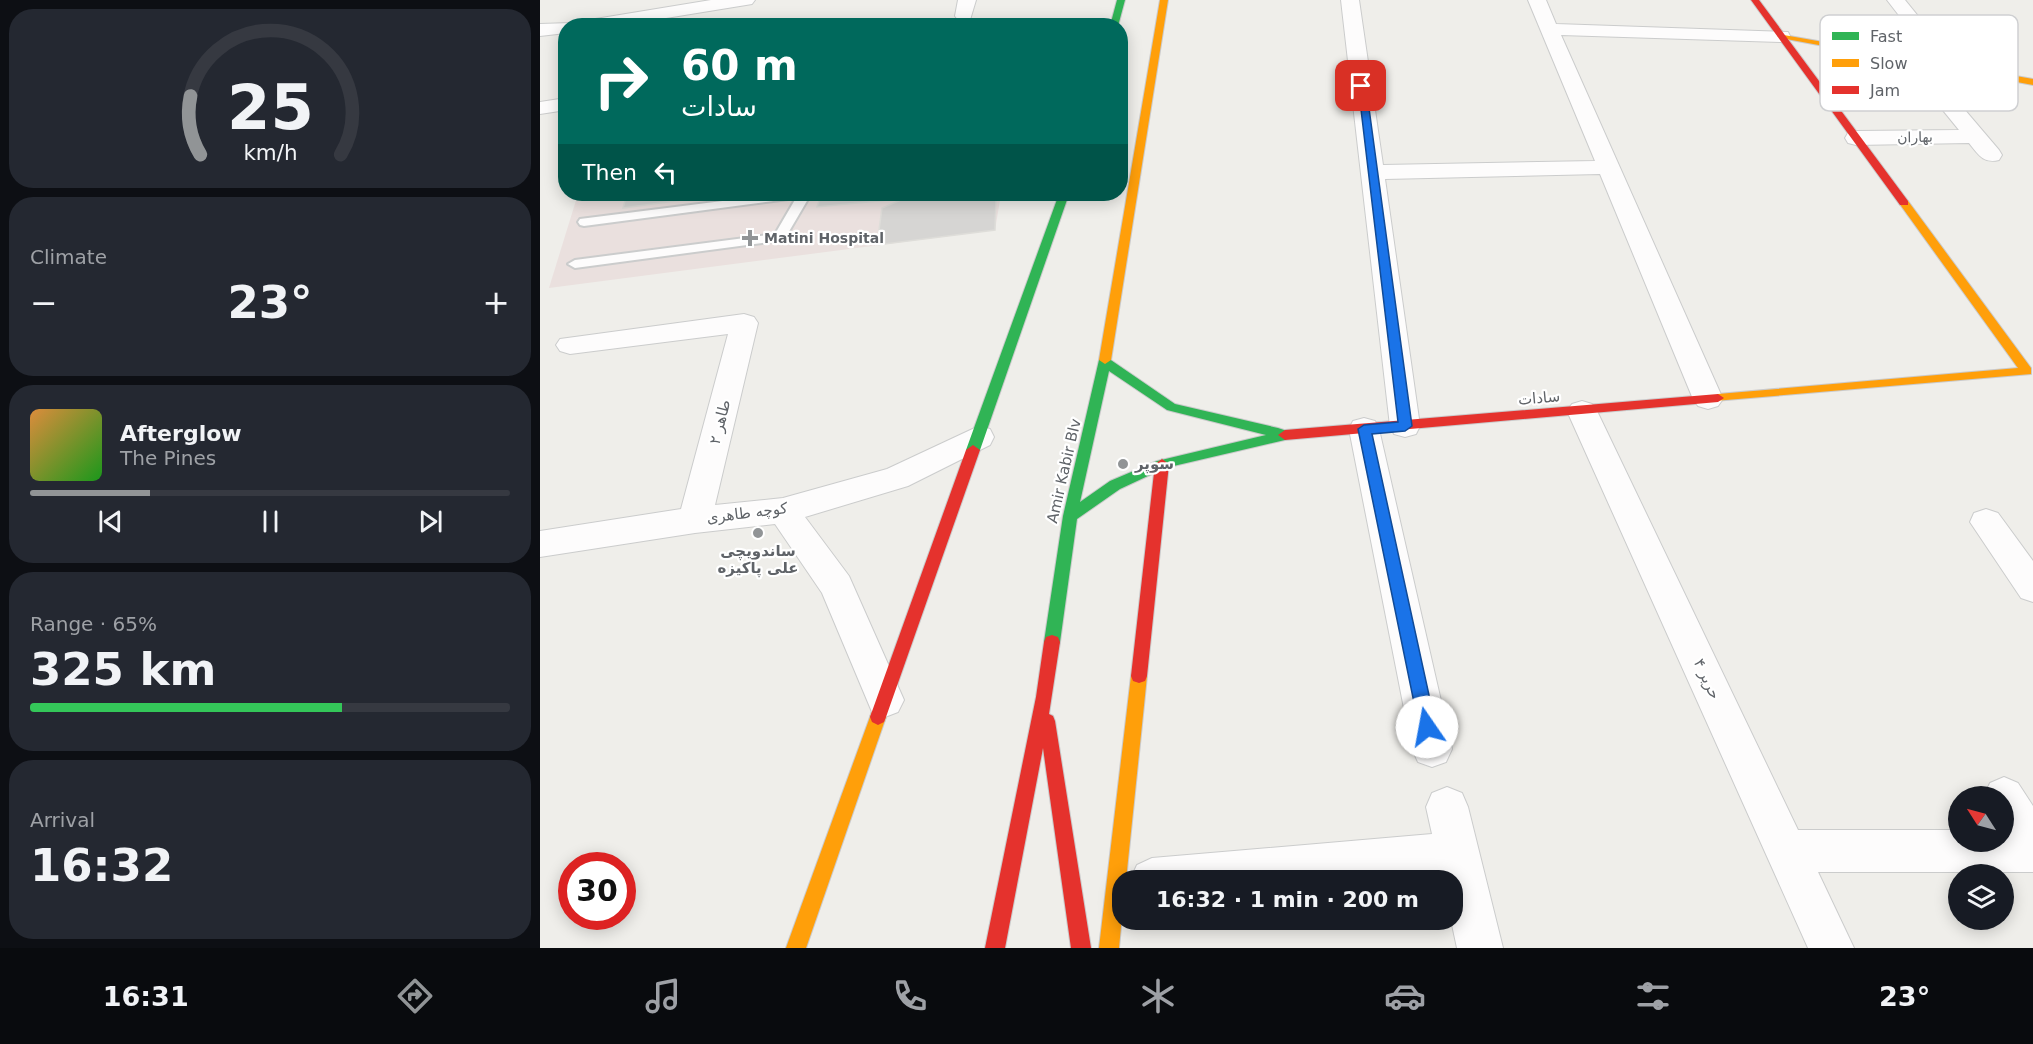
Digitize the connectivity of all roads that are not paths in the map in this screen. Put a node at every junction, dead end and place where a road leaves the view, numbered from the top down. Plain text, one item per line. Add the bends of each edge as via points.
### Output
1 (746, 0) edge
2 (1120, 0) edge
3 (1164, 0) edge
4 (1350, 0) edge
5 (1537, 0) edge
6 (1755, 0) edge
7 (1896, 0) edge
8 (694, 5) edge
9 (1908, 15) edge
10 (622, 18) edge
11 (706, 18) edge
12 (1116, 18) edge
13 (558, 28) edge
14 (1551, 29) junction
15 (540, 30) edge
16 (1781, 36) junction
17 (1820, 43) edge
18 (2018, 79) edge
19 (2033, 82) edge
20 (1820, 89) edge
21 (558, 105) edge
22 (540, 108) edge
23 (1836, 111) edge
24 (1954, 111) edge
25 (1975, 136) junction
26 (1856, 138) junction
27 (1991, 155) dead end
28 (1609, 167) junction
29 (1373, 172) junction
30 (749, 201) edge
31 (800, 201) edge
32 (1062, 201) edge
33 (584, 222) dead end
34 (575, 264) dead end
35 (570, 345) dead end
36 (1104, 363) junction
37 (2030, 373) edge
38 (1708, 399) junction
39 (1582, 411) junction
40 (1405, 426) junction
41 (1364, 429) junction
42 (1286, 435) junction
43 (979, 437) junction
44 (1162, 464) junction
45 (783, 511) junction
46 (1070, 516) junction
47 (695, 520) junction
48 (1986, 522) dead end
49 (540, 544) edge
50 (2032, 585) edge
51 (1044, 697) junction
52 (885, 700) junction
53 (1432, 749) dead end
54 (1447, 807) dead end
55 (2014, 813) edge
56 (2033, 844) edge
57 (1788, 851) junction
58 (2033, 851) edge
59 (1457, 853) junction
60 (1131, 870) edge
61 (1265, 870) edge
62 (1115, 930) edge
63 (796, 948) edge
64 (994, 948) edge
65 (1081, 948) edge
66 (1109, 948) edge
67 (1480, 948) edge
68 (1831, 948) edge

1 - 8 street
2 - 12 street
3 - 36 street, Amir Kabir Blv
4 - 29 street
5 - 14 street
6 - 16 street
7 - 9 street
8 - 10 street
8 - 11 street
13 - 15 street
14 - 16 street
14 - 28 street
16 - 17 street
16 - 20 street
18 - 19 street
21 - 22 street
23 - 26 street
24 - 25 street
25 - 26 street, بهاران
25 - 27 street
26 - 37 street
28 - 29 street
28 - 38 street
29 - 40 street
30 - 33 lane
31 - 34 lane via 779,237
32 - 43 street
35 - 47 street, طاهر ۲ via 744,323
36 - 42 street via 1171,406
36 - 46 street, Amir Kabir Blv
37 - 38 street, سادات
38 - 39 street, سادات
39 - 40 street, سادات
39 - 57 street, حریر ۴
40 - 41 street, سادات
41 - 42 street, سادات
41 - 53 street
42 - 44 street, سادات
43 - 45 street, کوچه طاهری via 897,478
43 - 52 street
44 - 46 street, سادات via 1115,484
44 - 60 street
45 - 47 street, کوچه طاهری
45 - 52 street via 837,586
46 - 51 street, Amir Kabir Blv
47 - 49 street, کوچه طاهری
48 - 50 street
51 - 64 street, Amir Kabir Blv
51 - 65 street
52 - 63 street
54 - 59 street
55 - 56 street
57 - 58 street
57 - 68 street, حریر ۴
59 - 61 street
59 - 67 street
62 - 66 street

